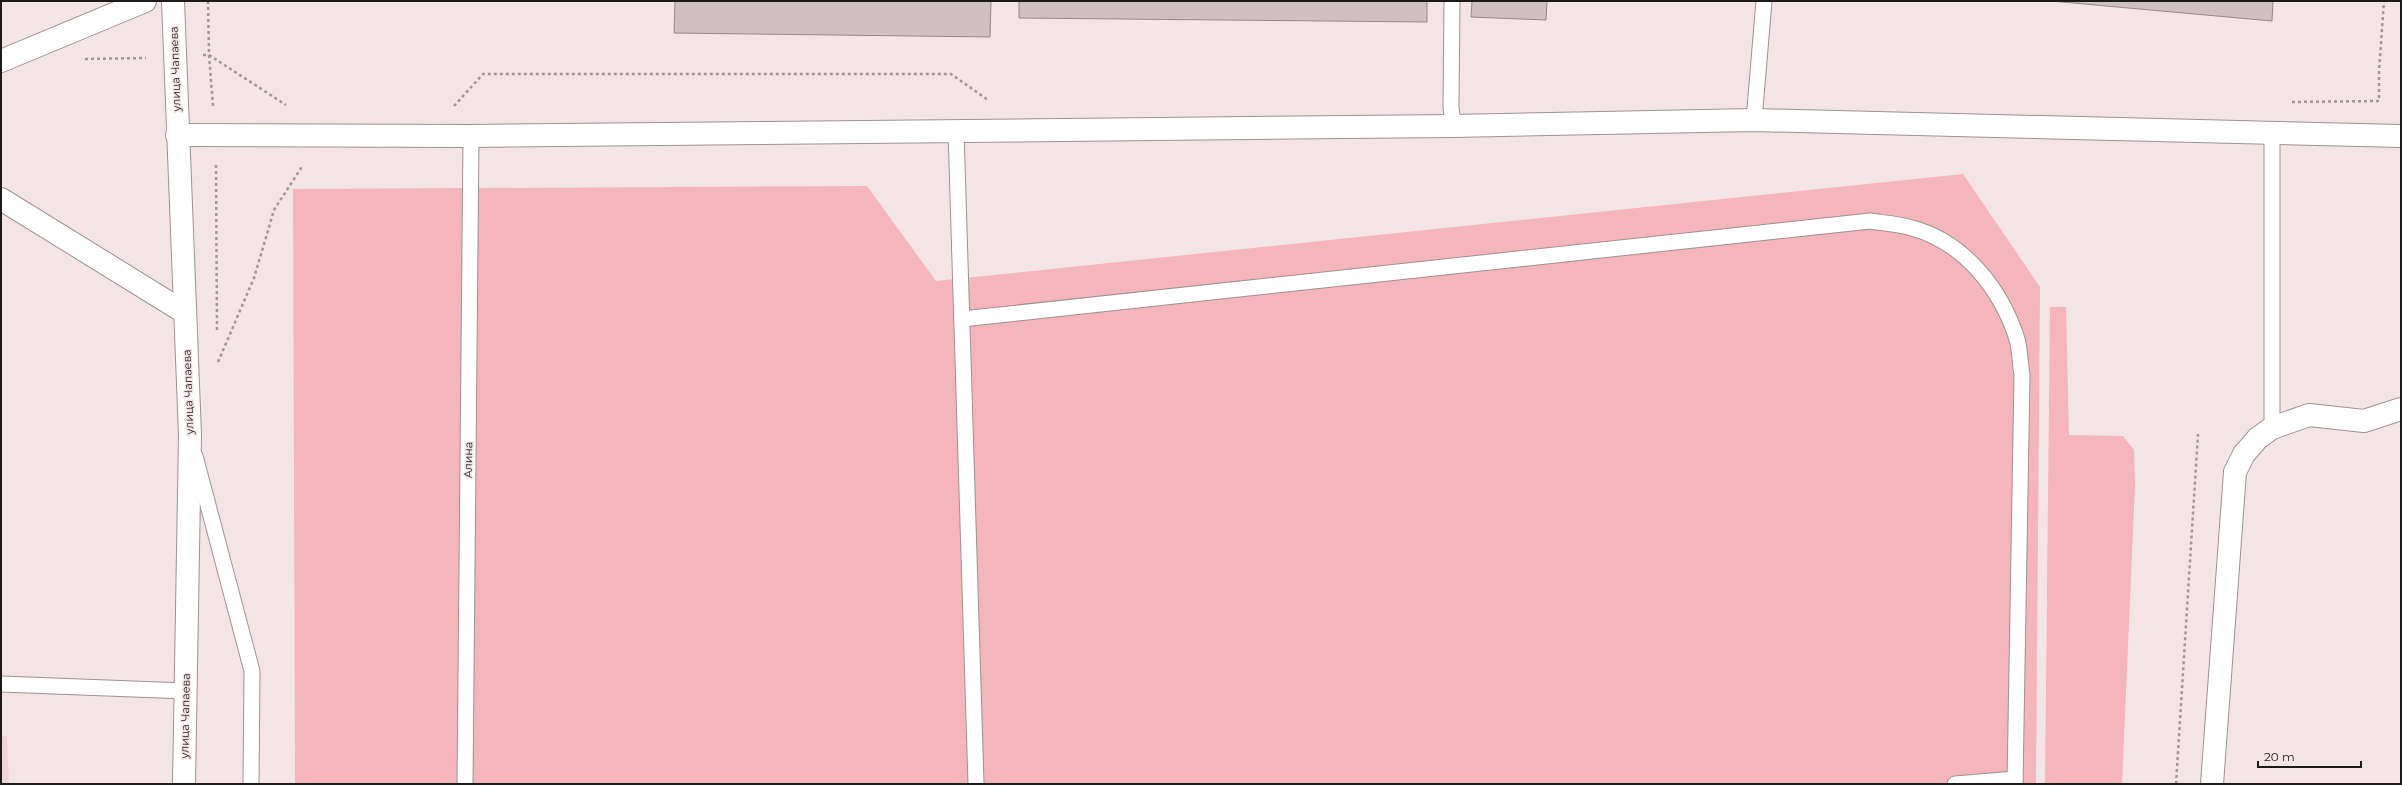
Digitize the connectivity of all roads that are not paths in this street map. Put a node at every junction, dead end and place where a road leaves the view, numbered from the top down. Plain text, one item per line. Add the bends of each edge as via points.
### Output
1 (145, 1) edge
2 (173, 1) edge
3 (1452, 1) edge
4 (1764, 1) edge
5 (1, 61) edge
6 (1754, 120) junction
7 (1453, 126) junction
8 (956, 131) junction
9 (2272, 132) junction
10 (177, 135) junction
11 (471, 136) junction
12 (2401, 136) edge
13 (1, 199) edge
14 (184, 312) junction
15 (962, 319) junction
16 (2401, 409) edge
17 (2272, 428) junction
18 (190, 435) junction
19 (1, 684) edge
20 (186, 691) junction
21 (2015, 781) edge
22 (184, 784) edge
23 (251, 784) edge
24 (465, 784) edge
25 (976, 784) edge
26 (1955, 784) edge
27 (2212, 784) edge

1 - 5 street
2 - 10 street, улица Чапаева
3 - 7 lane
4 - 6 lane
6 - 7 street
6 - 9 street
7 - 8 street
8 - 11 street
8 - 15 lane
9 - 12 street
9 - 17 lane
10 - 11 street
10 - 14 street, улица Чапаева
11 - 24 lane, Алина
13 - 14 street
14 - 18 street, улица Чапаева
15 - 21 lane via 1870,221 1913,228 1947,244 1976,266 2003,302 2017,340 2022,375
15 - 25 lane
16 - 17 street via 2364,420 2309,415
17 - 27 street via 2258,438 2235,472
18 - 20 street, улица Чапаева
18 - 23 lane via 252,671
19 - 20 lane
20 - 22 street, улица Чапаева
21 - 26 lane

